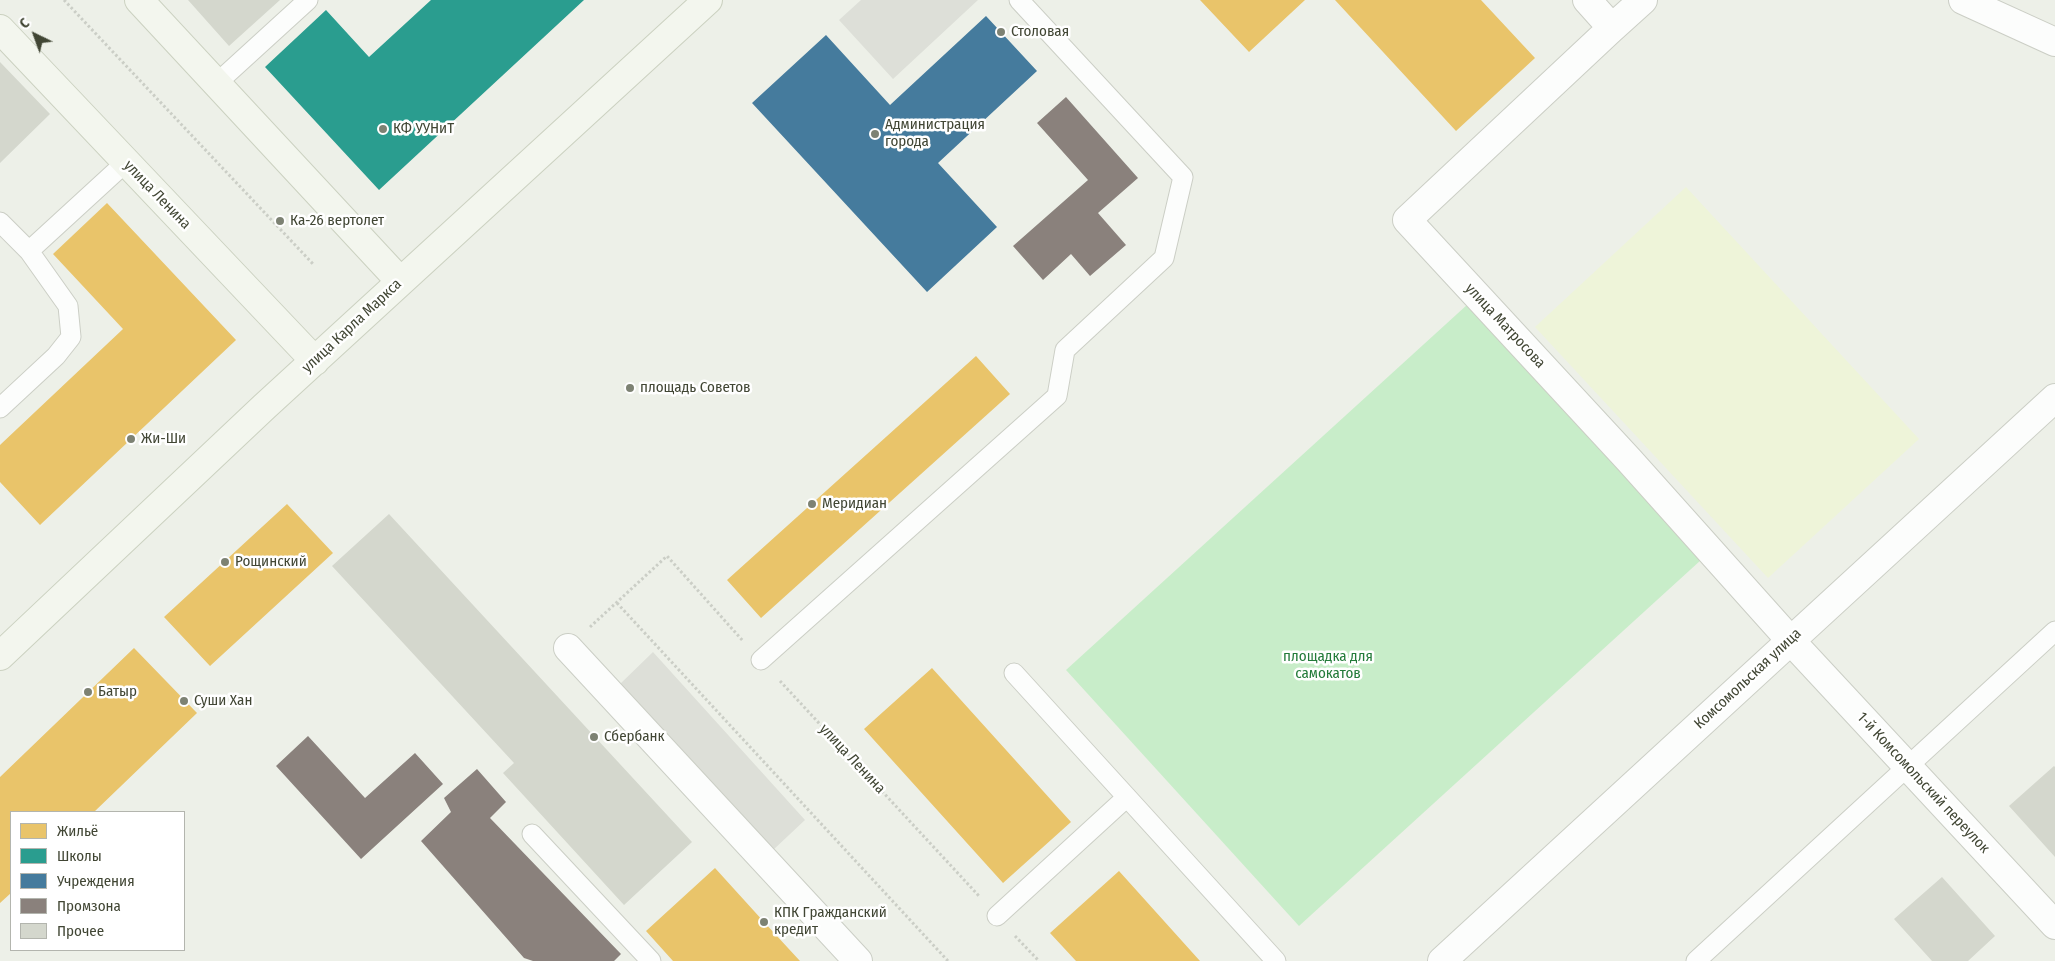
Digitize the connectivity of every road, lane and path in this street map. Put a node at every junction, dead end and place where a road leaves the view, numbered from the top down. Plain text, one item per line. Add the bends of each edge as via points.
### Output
1 (64, 0) edge
2 (139, 0) edge
3 (308, 0) edge
4 (708, 0) edge
5 (1019, 0) edge
6 (1587, 0) edge
7 (1644, 0) edge
8 (1963, 0) edge
9 (1612, 28) junction
10 (0, 29) edge
11 (2055, 42) edge
12 (217, 83) junction
13 (125, 162) junction
14 (0, 222) edge
15 (29, 251) junction
16 (314, 265) dead end
17 (400, 281) junction
18 (315, 361) junction
19 (2055, 398) edge
20 (0, 408) edge
21 (617, 603) junction
22 (2055, 632) edge
23 (1791, 640) junction
24 (568, 648) joint
25 (0, 656) edge
26 (761, 660) junction
27 (1014, 673) dead end
28 (1908, 766) junction
29 (1127, 797) junction
30 (532, 834) dead end
31 (997, 916) junction
32 (2055, 925) edge
33 (651, 961) edge
34 (858, 961) edge
35 (948, 961) edge
36 (1039, 961) edge
37 (1276, 961) edge
38 (1442, 961) edge
39 (1696, 961) edge

1 - 16 path
2 - 12 main road
3 - 12 lane
4 - 17 main road, улица Карла Маркса
5 - 26 lane via 1183,178 1164,258 1065,350 1057,396
6 - 9 street
7 - 9 street, улица Матросова
8 - 11 street
9 - 23 street, улица Матросова via 1407,220
10 - 13 main road, улица Ленина
12 - 17 main road
13 - 15 lane
13 - 18 main road, улица Ленина
14 - 15 lane
15 - 20 lane via 68,306 71,337 56,356
17 - 18 main road, улица Карла Маркса
18 - 25 main road, улица Карла Маркса
19 - 23 street, Комсомольская улица
21 - 24 path
21 - 26 path, улица Ленина via 667,556
21 - 35 path
22 - 28 lane
23 - 28 street, 1-й Комсомольский переулок
23 - 38 street, Комсомольская улица
24 - 34 street
26 - 31 path, улица Ленина
27 - 29 lane
28 - 32 street, 1-й Комсомольский переулок
28 - 39 lane
29 - 31 lane
29 - 37 lane
30 - 33 lane
31 - 36 path, улица Ленина

